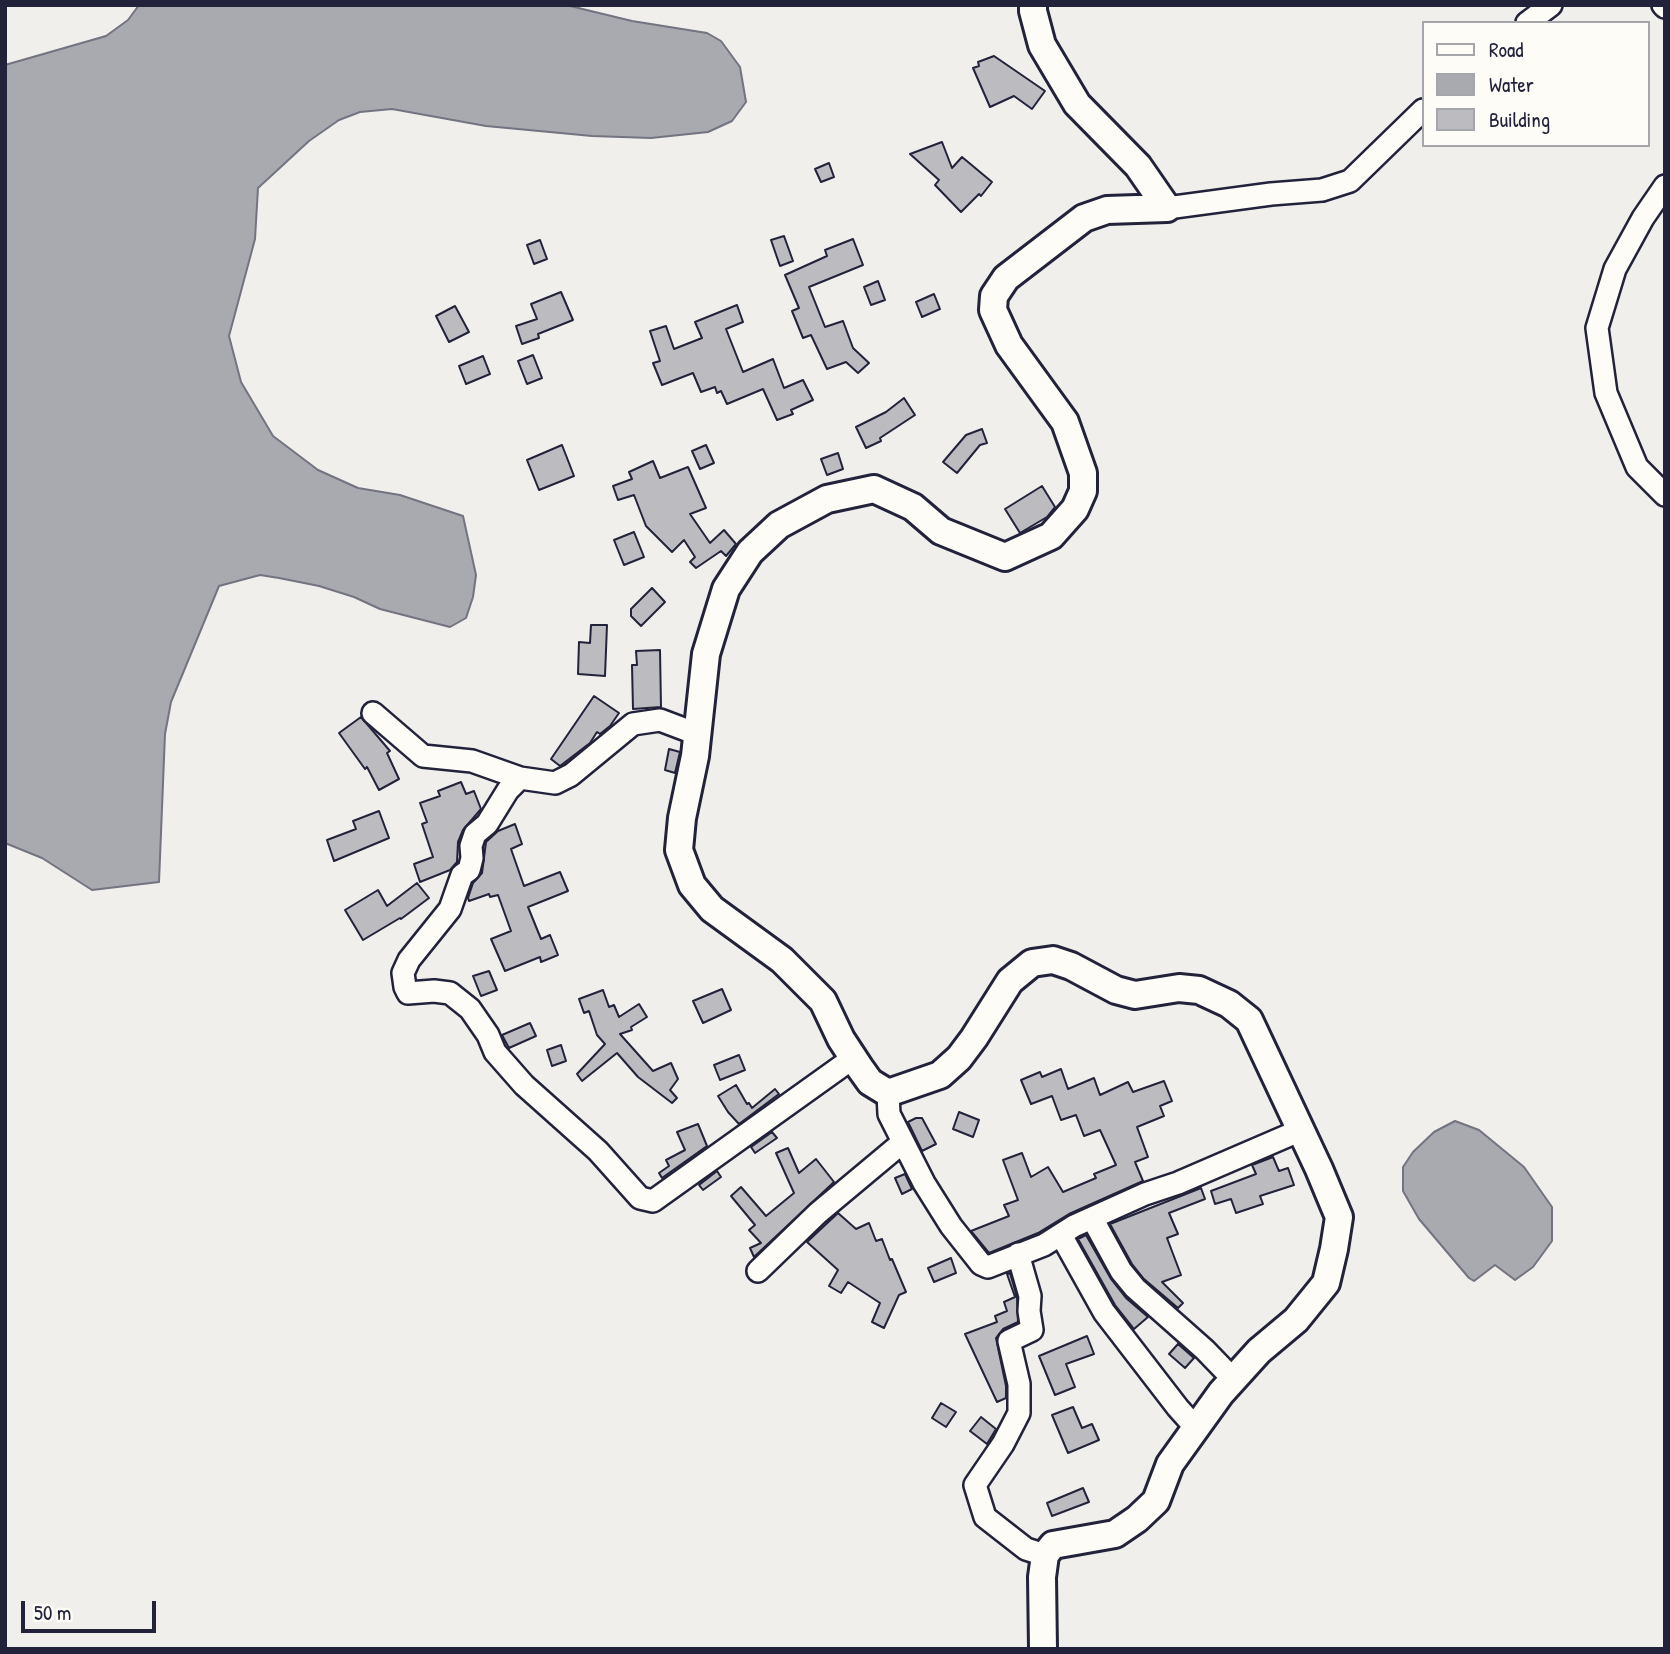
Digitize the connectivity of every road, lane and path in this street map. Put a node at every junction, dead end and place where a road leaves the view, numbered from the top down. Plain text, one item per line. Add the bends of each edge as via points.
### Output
1 (1033, 5) edge
2 (1551, 5) edge
3 (1530, 21) edge
4 (1422, 111) edge
5 (1665, 186) edge
6 (1167, 208) junction
7 (1665, 495) edge
8 (373, 713) dead end
9 (697, 734) junction
10 (520, 778) junction
11 (853, 1058) junction
12 (888, 1093) junction
13 (1301, 1130) junction
14 (903, 1142) junction
15 (1092, 1218) junction
16 (1061, 1235) junction
17 (1018, 1254) junction
18 (758, 1271) dead end
19 (1233, 1379) junction
20 (1196, 1427) junction
21 (1045, 1555) junction
22 (1043, 1649) edge

1 - 6 street via 1042,45 1077,104 1138,166
2 - 3 street
4 - 6 street via 1350,181 1322,190
5 - 7 street via 1615,269 1597,328 1606,393 1637,467
6 - 9 street via 1107,210 1084,218 1006,278 995,296 993,310 1009,345 1065,422 1083,473 1083,491 1075,509 1051,536 1006,557 941,531 913,507 874,489 827,499 779,525 750,552 726,589 706,654
8 - 10 street via 423,756 471,761
9 - 10 street via 660,720 633,724 555,783
9 - 11 street via 679,850 692,885 712,909 782,960 823,1001
10 - 11 street via 475,834 469,870 462,874 450,909 409,960 403,973 405,987 408,993 450,993 470,1009 495,1052 524,1085 598,1151 640,1198 653,1201
11 - 12 street via 870,1082
12 - 13 street via 940,1075 974,1038 1010,981 1032,963 1053,960 1135,995 1199,989 1229,1004 1249,1020
12 - 14 street via 889,1114
13 - 15 street
13 - 19 street via 1339,1217 1326,1283 1296,1320
14 - 17 street via 944,1215 981,1264 988,1267
14 - 18 street
15 - 16 street
15 - 19 street via 1135,1288
16 - 17 street
16 - 20 street via 1104,1312
17 - 21 street via 1030,1296 1032,1330 1009,1341 1019,1384 1019,1413 975,1485 985,1517 1026,1549
19 - 20 street
20 - 21 street via 1170,1464 1156,1501 1137,1518 1115,1534 1053,1545
21 - 22 street

